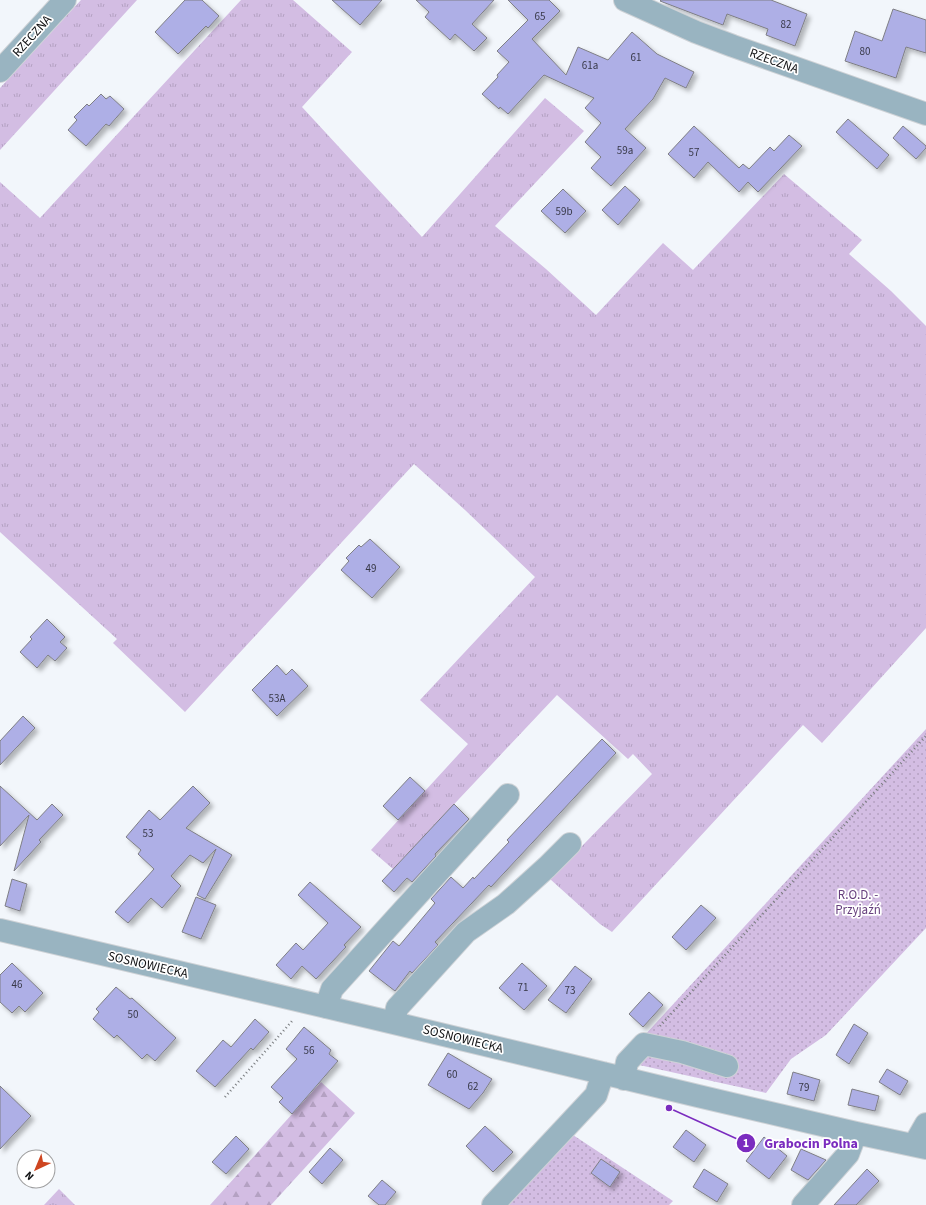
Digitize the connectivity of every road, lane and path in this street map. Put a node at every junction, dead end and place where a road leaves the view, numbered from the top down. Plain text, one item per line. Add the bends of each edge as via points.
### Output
1 (65, 0) edge
2 (625, 0) edge
3 (0, 71) edge
4 (926, 114) edge
5 (926, 736) edge
6 (508, 795) dead end
7 (570, 844) dead end
8 (0, 930) edge
9 (300, 1001) junction
10 (326, 1007) junction
11 (394, 1023) junction
12 (644, 1044) junction
13 (727, 1066) dead end
14 (613, 1076) junction
15 (226, 1097) dead end
16 (926, 1124) edge
17 (856, 1133) junction
18 (920, 1146) edge
19 (493, 1205) edge
20 (803, 1205) edge

1 - 3 street, RZECZNA
2 - 4 street, RZECZNA via 696,32
5 - 12 path
6 - 10 street via 332,989
7 - 11 street via 506,904 466,932 397,1008
8 - 9 street, SOSNOWIECKA
9 - 10 street, SOSNOWIECKA
9 - 15 path via 292,1021
10 - 11 street, SOSNOWIECKA
11 - 14 street, SOSNOWIECKA
12 - 13 street via 682,1052
12 - 14 street
14 - 17 street, SOSNOWIECKA
14 - 19 street
16 - 18 street
17 - 18 street, SOSNOWIECKA
17 - 20 street via 848,1154

